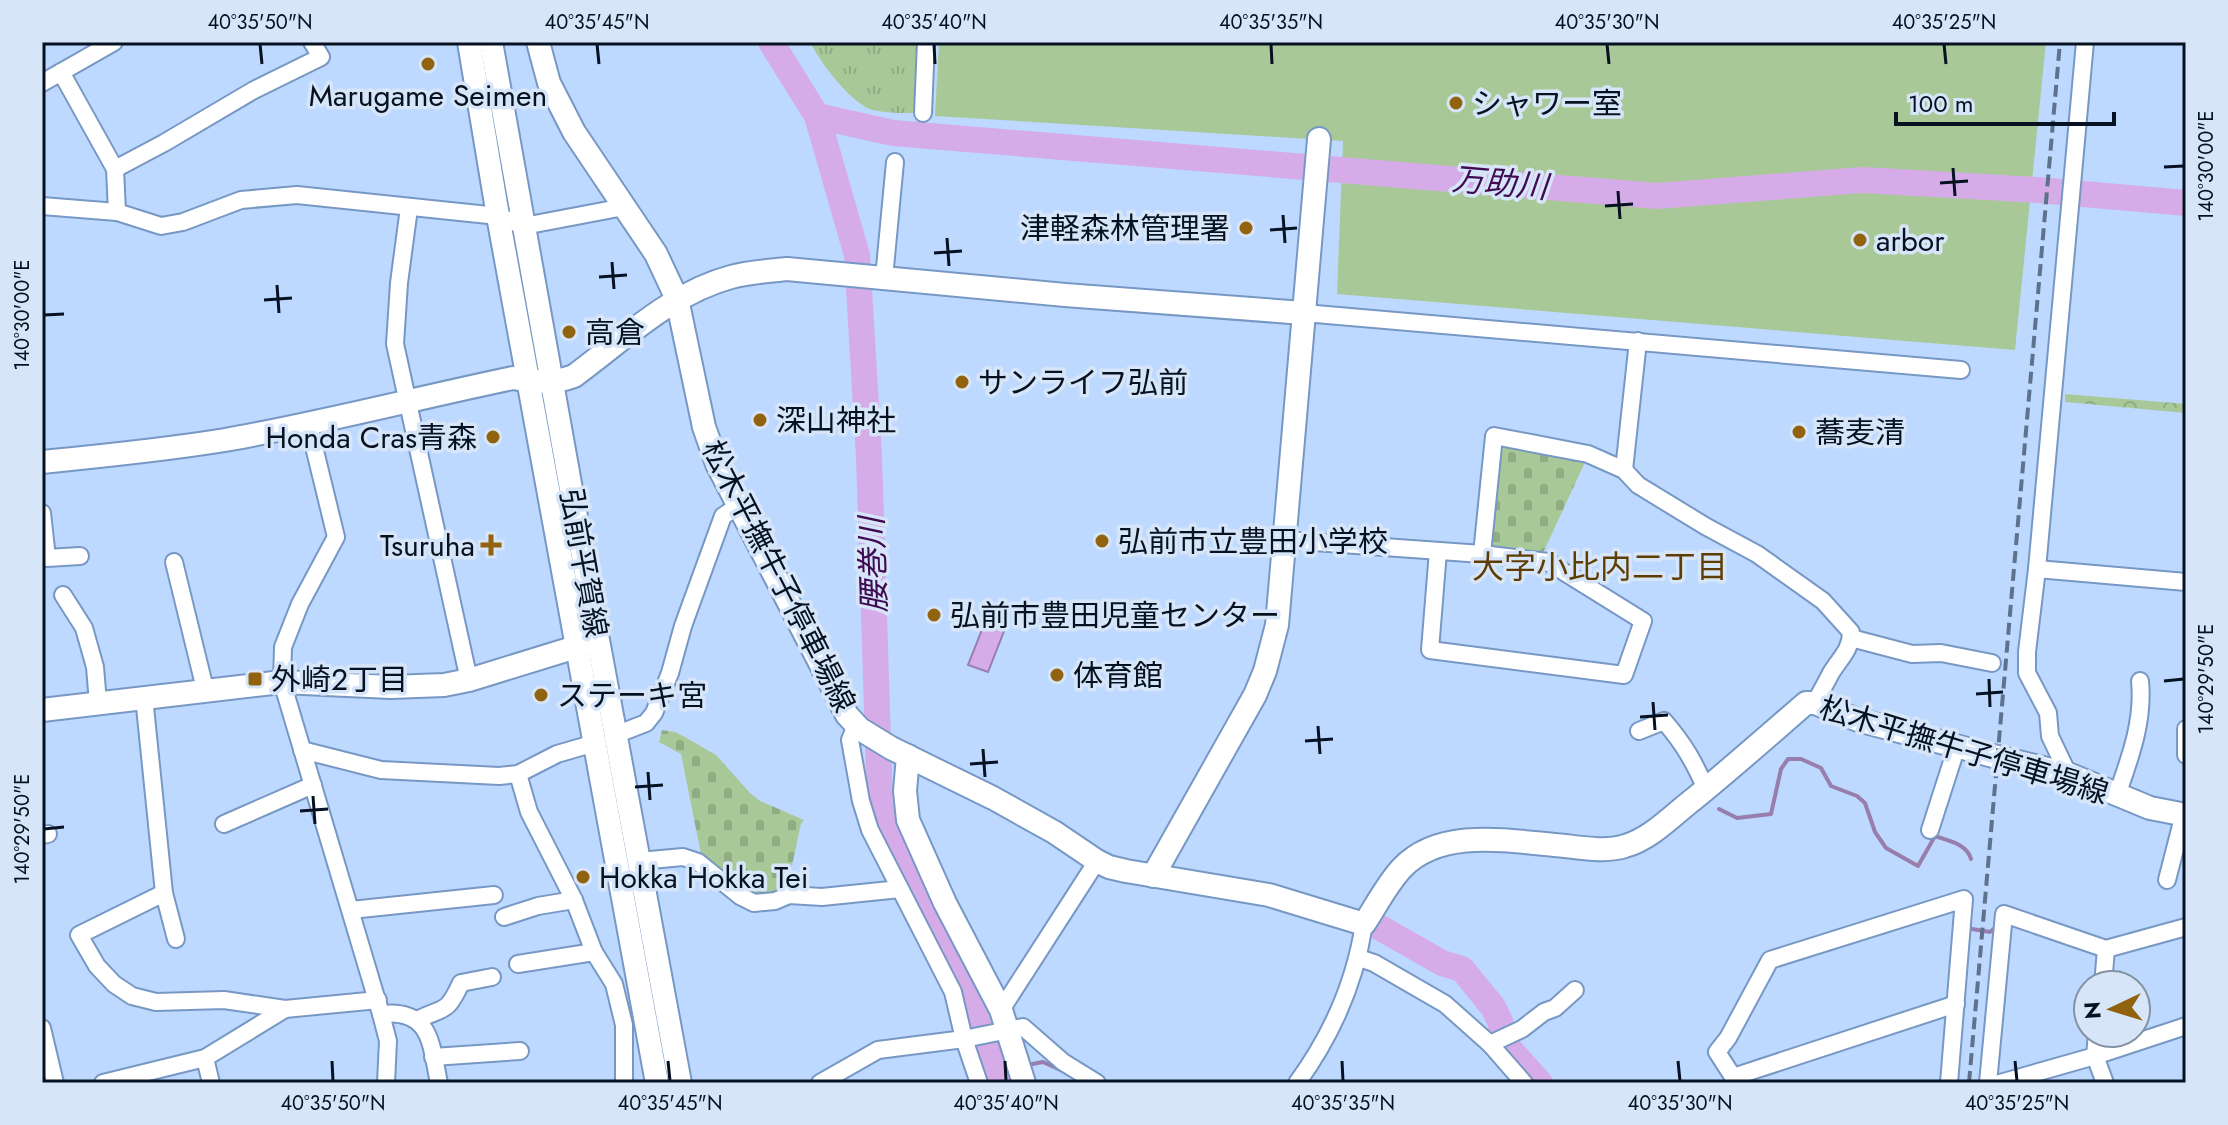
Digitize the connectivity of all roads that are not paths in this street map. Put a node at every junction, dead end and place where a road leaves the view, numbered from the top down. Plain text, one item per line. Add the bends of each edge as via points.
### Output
1 (114, 42) edge
2 (312, 42) edge
3 (469, 42) edge
4 (491, 42) edge
5 (538, 42) edge
6 (926, 42) edge
7 (2085, 42) edge
8 (61, 72) junction
9 (42, 83) edge
10 (923, 113) dead end
11 (1318, 146) dead end
12 (895, 162) dead end
13 (115, 169) junction
14 (42, 206) edge
15 (624, 207) junction
16 (409, 208) junction
17 (117, 212) junction
18 (498, 216) junction
19 (524, 226) junction
20 (880, 277) junction
21 (677, 299) junction
22 (1304, 313) junction
23 (1638, 341) junction
24 (1961, 370) dead end
25 (529, 381) junction
26 (552, 382) junction
27 (408, 400) junction
28 (308, 422) junction
29 (42, 462) edge
30 (1624, 470) junction
31 (738, 506) junction
32 (42, 513) edge
33 (1286, 540) junction
34 (1438, 551) junction
35 (1482, 554) junction
36 (80, 556) dead end
37 (174, 562) dead end
38 (2037, 569) junction
39 (2186, 582) edge
40 (63, 595) dead end
41 (1851, 638) junction
42 (587, 643) junction
43 (1992, 663) dead end
44 (469, 680) junction
45 (2140, 681) dead end
46 (282, 682) junction
47 (205, 689) junction
48 (144, 697) junction
49 (98, 703) junction
50 (1815, 703) junction
51 (42, 710) edge
52 (858, 727) junction
53 (2186, 729) edge
54 (1639, 731) dead end
55 (605, 739) junction
56 (1957, 746) junction
57 (302, 750) junction
58 (899, 752) junction
59 (2186, 755) edge
60 (518, 774) junction
61 (2068, 774) junction
62 (313, 785) junction
63 (1706, 789) junction
64 (2117, 795) junction
65 (2185, 815) edge
66 (224, 824) dead end
67 (1930, 830) dead end
68 (639, 861) junction
69 (1097, 861) junction
70 (1153, 876) junction
71 (2167, 880) dead end
72 (900, 889) junction
73 (164, 893) junction
74 (494, 895) dead end
75 (574, 900) junction
76 (351, 910) junction
77 (504, 917) dead end
78 (1364, 924) junction
79 (2186, 927) edge
80 (176, 939) dead end
81 (2106, 949) junction
82 (594, 952) junction
83 (1359, 958) junction
84 (518, 964) dead end
85 (2104, 969) edge
86 (492, 977) dead end
87 (1575, 990) dead end
88 (1956, 1004) junction
89 (380, 1007) junction
90 (285, 1009) junction
91 (417, 1020) junction
92 (1002, 1024) junction
93 (2186, 1026) edge
94 (42, 1028) edge
95 (968, 1038) junction
96 (1498, 1040) junction
97 (2096, 1049) edge
98 (520, 1051) dead end
99 (2095, 1056) junction
100 (433, 1057) junction
101 (205, 1058) junction
102 (1735, 1080) edge
103 (55, 1083) edge
104 (103, 1083) edge
105 (211, 1083) edge
106 (386, 1083) edge
107 (439, 1083) edge
108 (624, 1083) edge
109 (657, 1083) edge
110 (680, 1083) edge
111 (820, 1083) edge
112 (979, 1083) edge
113 (1024, 1083) edge
114 (1097, 1083) edge
115 (1297, 1083) edge
116 (1523, 1083) edge
117 (1949, 1083) edge
118 (1988, 1083) edge
119 (2000, 1083) edge
120 (2105, 1083) edge

1 - 8 street
2 - 13 street via 321,57
3 - 18 main road, 弘前平賀線
4 - 19 main road, 弘前平賀線
5 - 15 main road, 松木平撫牛子停車場線 via 549,83 574,132
6 - 10 street
7 - 38 street
8 - 9 street
8 - 13 street
11 - 22 main road
12 - 20 street
13 - 17 street
14 - 17 street
15 - 19 street
15 - 21 main road, 松木平撫牛子停車場線 via 656,254
16 - 17 street via 297,195 241,200 161,226
16 - 18 street
16 - 27 street via 395,344
18 - 19 street
18 - 25 main road, 弘前平賀線
19 - 26 main road, 弘前平賀線
20 - 21 main road via 787,269 732,277
20 - 22 main road
21 - 26 main road via 574,376
21 - 31 main road, 松木平撫牛子停車場線 via 704,427
22 - 23 street
22 - 33 main road
23 - 24 street
23 - 30 street
25 - 26 main road
25 - 27 main road via 513,378
25 - 42 main road, 弘前平賀線
26 - 42 main road, 弘前平賀線
27 - 28 main road
27 - 44 street
28 - 29 main road via 226,439
28 - 46 street via 336,537 283,647
30 - 35 street via 1588,454 1494,436
30 - 41 street via 1638,485 1757,554 1823,601
31 - 52 main road, 松木平撫牛子停車場線
31 - 55 street via 723,516 654,713 646,723
32 - 36 street via 47,558
33 - 34 street
33 - 70 main road via 1277,625 1265,671
34 - 35 street
34 - 35 street via 1430,650 1624,675 1643,621 1548,562
37 - 47 street
38 - 39 street
38 - 61 street via 2027,673 2048,713 2050,736
40 - 49 street via 84,628
41 - 43 street via 1912,654 1941,653
41 - 50 street
42 - 44 main road
42 - 55 main road, 弘前平賀線
44 - 46 main road via 417,687
45 - 64 street via 2139,720
46 - 47 main road
46 - 57 street
47 - 48 main road
48 - 49 main road
48 - 73 street
49 - 51 main road
50 - 56 main road, 松木平撫牛子停車場線
50 - 63 main road, 松木平撫牛子停車場線 via 1806,703
52 - 58 main road, 松木平撫牛子停車場線
52 - 72 street via 850,740 861,801
53 - 59 street
54 - 63 street via 1664,721 1682,741
55 - 60 street
55 - 68 main road, 弘前平賀線
55 - 109 main road, 弘前平賀線
56 - 61 main road, 松木平撫牛子停車場線
56 - 67 street
57 - 60 street via 381,770
57 - 62 street
58 - 69 main road, 松木平撫牛子停車場線 via 993,798
58 - 92 main road via 908,820
60 - 75 street via 529,812
61 - 64 main road, 松木平撫牛子停車場線
62 - 66 street
62 - 76 street
63 - 78 main road, 松木平撫牛子停車場線 via 1625,847 1496,841 1436,845 1401,869
64 - 65 main road, 松木平撫牛子停車場線
65 - 71 street
68 - 72 street via 683,857 698,862 754,903 789,895
68 - 110 main road, 弘前平賀線
69 - 70 main road, 松木平撫牛子停車場線
69 - 92 street
70 - 78 main road, 松木平撫牛子停車場線 via 1269,895
72 - 95 street via 953,992
73 - 80 street
73 - 90 street via 79,935 114,984 156,1002 224,1000
74 - 76 street
75 - 77 street
75 - 82 street
76 - 89 street
78 - 83 street
79 - 81 street
81 - 85 street
81 - 118 street via 2004,914
82 - 84 street
82 - 108 street via 617,991 624,1025
83 - 96 street via 1445,1004
83 - 115 street via 1329,1034
86 - 91 street via 461,983 444,1010
87 - 96 street via 1555,1008
88 - 102 street
88 - 102 street via 1964,899 1770,960 1717,1052
88 - 117 street
89 - 90 street
89 - 91 street
89 - 106 street via 388,1041
90 - 101 street
91 - 100 street via 427,1030
92 - 95 street
92 - 113 main road
92 - 114 street via 1023,1027
93 - 99 street
94 - 103 street
95 - 111 street via 878,1050
95 - 112 street
96 - 116 street
97 - 99 street
98 - 100 street
99 - 119 street
99 - 120 street
100 - 107 street
101 - 104 street
101 - 105 street

